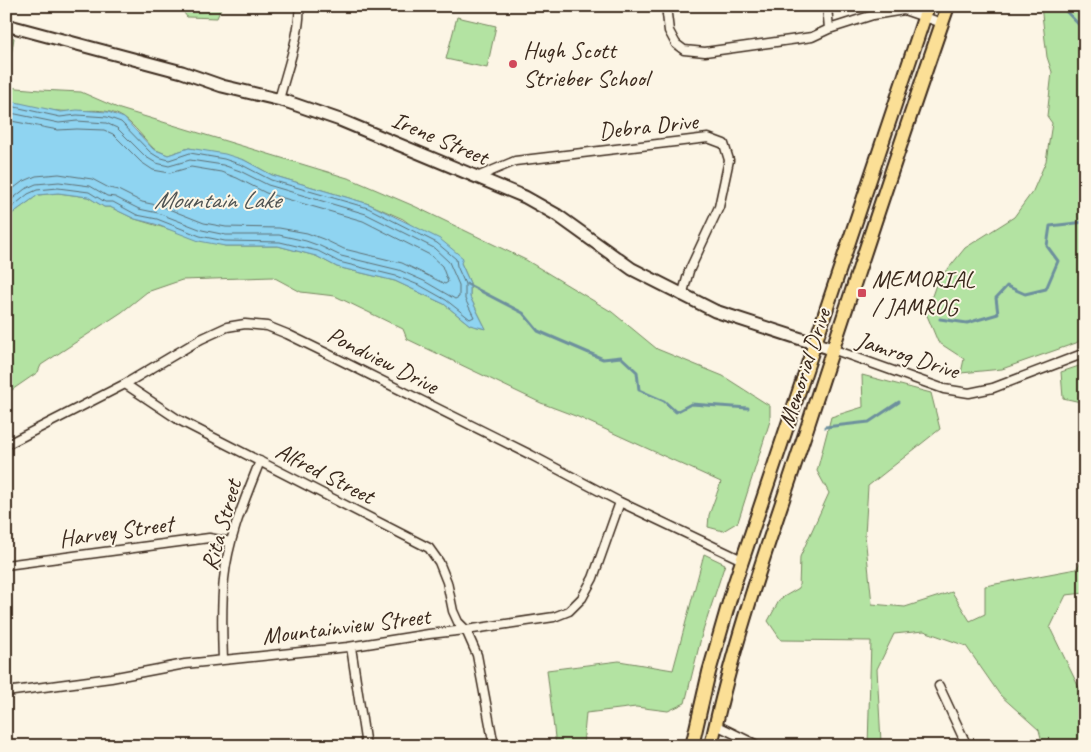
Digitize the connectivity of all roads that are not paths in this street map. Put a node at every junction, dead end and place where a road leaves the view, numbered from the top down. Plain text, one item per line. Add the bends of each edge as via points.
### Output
1 (299, 6) edge
2 (666, 6) edge
3 (827, 6) edge
4 (948, 6) edge
5 (926, 12) edge
6 (942, 23) junction
7 (6, 25) edge
8 (829, 29) junction
9 (279, 100) junction
10 (477, 177) junction
11 (682, 296) junction
12 (815, 343) junction
13 (832, 349) junction
14 (1085, 353) edge
15 (125, 384) junction
16 (6, 445) edge
17 (260, 461) junction
18 (620, 502) junction
19 (231, 542) junction
20 (742, 560) junction
21 (6, 565) edge
22 (466, 630) junction
23 (351, 647) junction
24 (223, 660) junction
25 (939, 686) dead end
26 (6, 692) edge
27 (716, 725) junction
28 (366, 746) edge
29 (494, 746) edge
30 (692, 746) edge
31 (711, 746) edge
32 (759, 746) edge
33 (967, 746) edge

1 - 9 street via 300,14
2 - 8 street via 669,31 676,44 684,50 705,52 812,37
3 - 8 street
4 - 6 main road, Memorial Drive
5 - 6 street
5 - 8 street via 904,10 873,15
5 - 12 main road, Memorial Drive
6 - 13 main road, Memorial Drive
7 - 9 street, Irene Street
9 - 10 street, Irene Street via 340,120
10 - 11 street, Irene Street via 525,197 557,215 632,269
10 - 11 street, Debra Drive via 515,161 708,138 724,144 729,160 719,207 689,271
11 - 12 street, Irene Street via 715,311
12 - 13 street, Irene Street
12 - 20 main road, Memorial Drive
13 - 14 street, Jamrog Drive via 935,386 969,393 993,388
13 - 27 main road, Memorial Drive via 743,624
15 - 16 street, Pondview Drive
15 - 17 street, Alfred Street via 179,420
15 - 18 street, Pondview Drive via 227,327 245,324 267,326
17 - 19 street, Rita Street
17 - 22 street, Alfred Street via 429,548 447,582 453,612
18 - 20 street, Pondview Drive
18 - 22 street, Mountainview Street via 593,578 582,598 569,611 554,617
19 - 21 street, Harvey Street via 209,538
19 - 24 street, Rita Street via 224,578
20 - 30 main road, Memorial Drive via 713,656
22 - 23 street, Mountainview Street
22 - 29 street, Alfred Street via 477,655
23 - 24 street, Mountainview Street
23 - 28 street
24 - 26 street, Mountainview Street
25 - 33 street
27 - 31 main road, Memorial Drive
27 - 32 street

